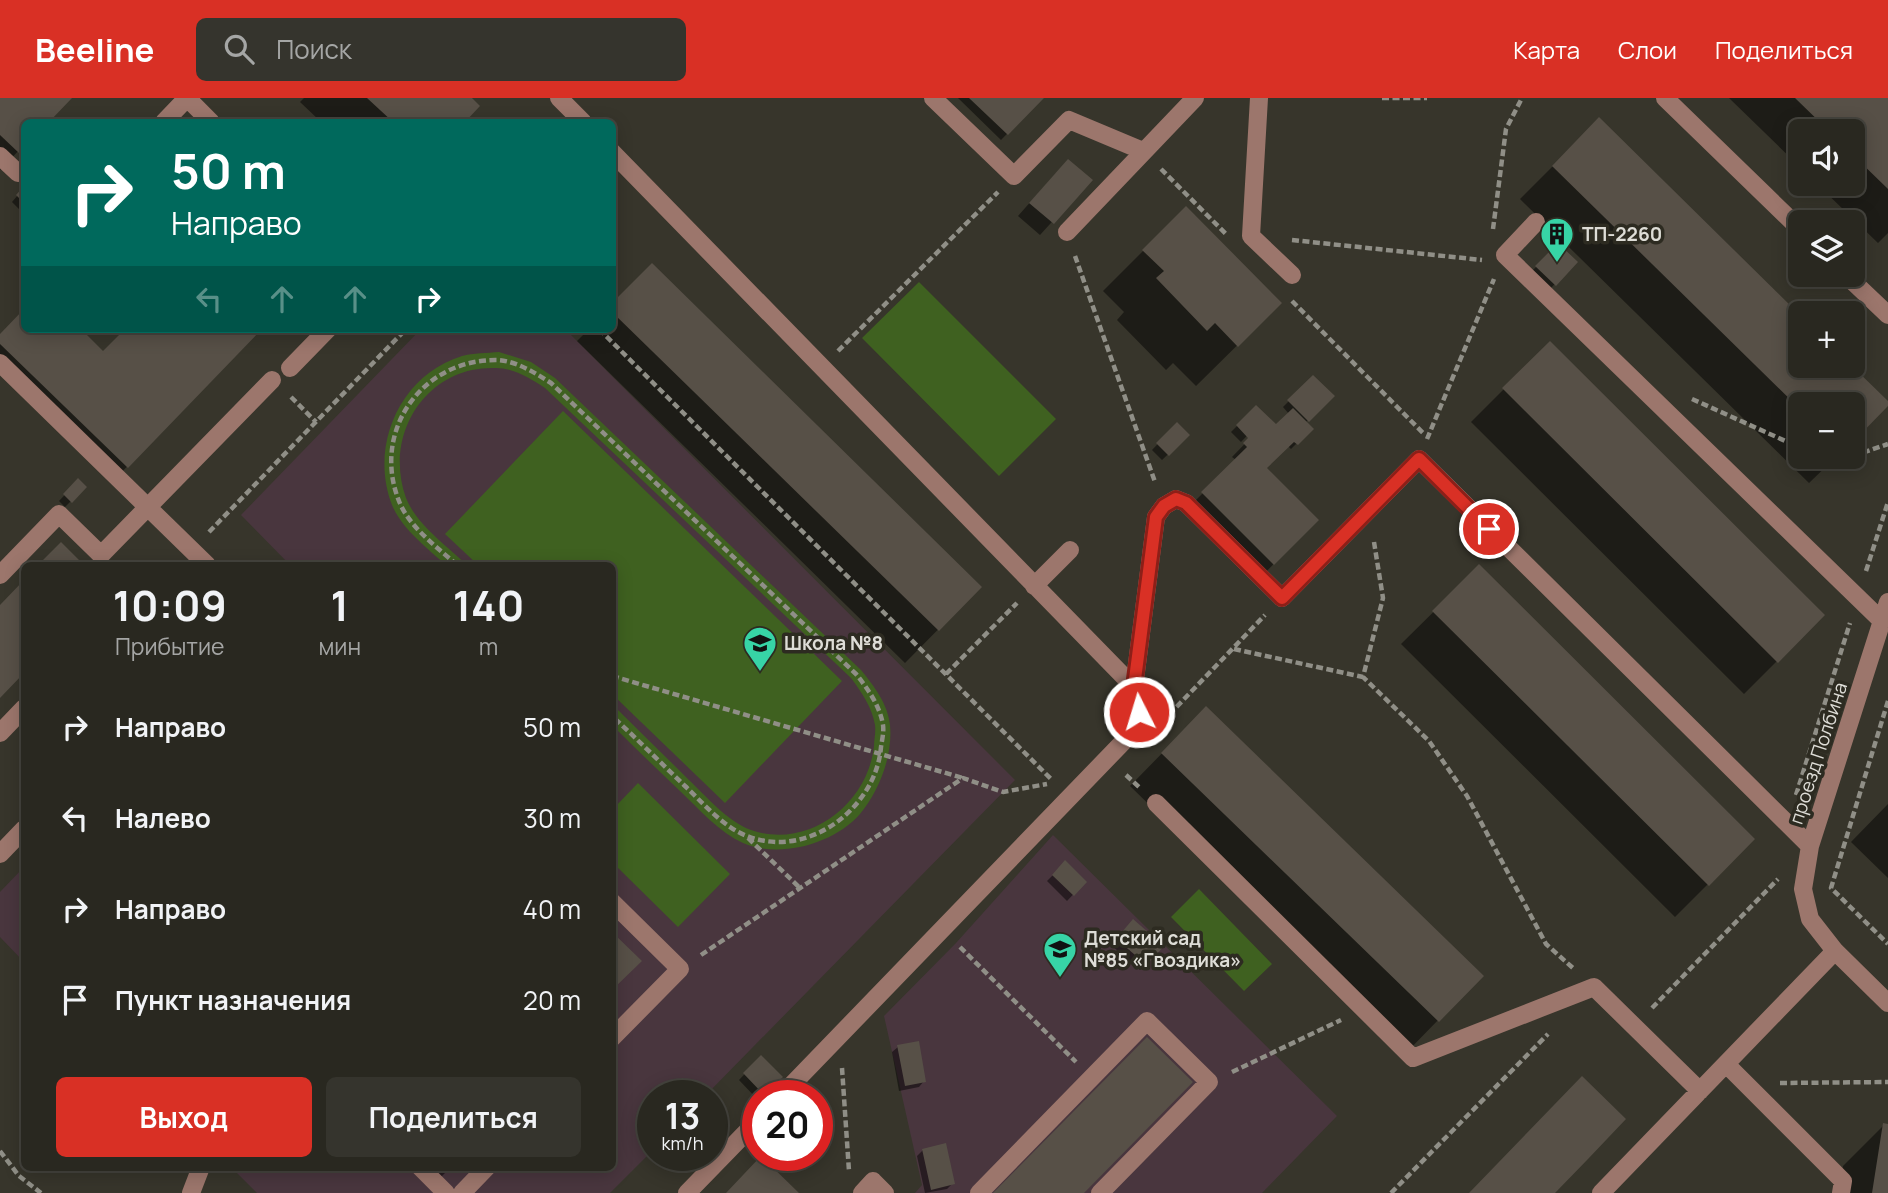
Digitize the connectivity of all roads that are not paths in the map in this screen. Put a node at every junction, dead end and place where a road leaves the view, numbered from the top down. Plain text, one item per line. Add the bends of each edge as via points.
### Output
1 (187, 98) edge
2 (559, 98) edge
3 (933, 98) edge
4 (1195, 98) edge
5 (1259, 98) edge
6 (1665, 98) edge
7 (167, 119) edge
8 (208, 119) edge
9 (580, 119) edge
10 (1143, 151) junction
11 (0, 156) edge
12 (616, 156) edge
13 (18, 173) dead end
14 (1788, 217) edge
15 (1536, 222) dead end
16 (1067, 232) road end
17 (1292, 275) dead end
18 (1859, 287) edge
19 (1888, 315) edge
20 (324, 333) edge
21 (0, 363) edge
22 (290, 368) dead end
23 (272, 380) road end
24 (147, 508) junction
25 (1070, 550) dead end
26 (106, 560) edge
27 (204, 562) edge
28 (0, 575) edge
29 (1034, 586) junction
30 (1888, 602) edge
31 (1882, 621) junction
32 (1134, 687) junction
33 (21, 711) edge
34 (0, 733) edge
35 (1156, 803) road end
36 (21, 832) edge
37 (1810, 846) junction
38 (0, 854) edge
39 (616, 906) edge
40 (1835, 951) junction
41 (1888, 1003) edge
42 (616, 1034) edge
43 (1726, 1064) junction
44 (796, 1080) edge
45 (1700, 1091) junction
46 (742, 1136) edge
47 (199, 1171) edge
48 (424, 1171) edge
49 (483, 1171) edge
50 (856, 1186) edge
51 (191, 1193) edge
52 (446, 1193) edge
53 (462, 1193) edge
54 (687, 1193) edge
55 (885, 1193) edge
56 (979, 1193) edge
57 (1100, 1193) edge
58 (1601, 1193) edge
59 (1841, 1193) edge

1 - 7 street
1 - 8 street
2 - 9 street
3 - 10 street via 1014,176 1069,120
4 - 10 street
5 - 17 street via 1251,236
6 - 14 street
10 - 16 street
11 - 13 street
12 - 29 street
15 - 31 street via 1499,260
18 - 19 street
20 - 22 street
21 - 24 street
23 - 24 street
24 - 26 street
24 - 27 street
25 - 29 street
26 - 28 street via 59,514
29 - 32 street
30 - 31 street, проезд Полбина
31 - 37 street, проезд Полбина
32 - 37 street via 1156,517 1164,506 1176,499 1186,503 1282,598 1419,459
32 - 44 street via 1139,712 1124,741
33 - 34 street
35 - 45 street via 1413,1058 1594,987
36 - 38 street
37 - 40 street, проезд Полбина via 1803,890 1810,919
39 - 42 street via 680,969
40 - 41 street
40 - 43 street
43 - 45 street
43 - 59 street via 1843,1181
45 - 58 street
46 - 54 street
47 - 51 street
48 - 52 street
49 - 53 street
50 - 55 street via 873,1181
56 - 57 street via 1147,1021 1209,1082

